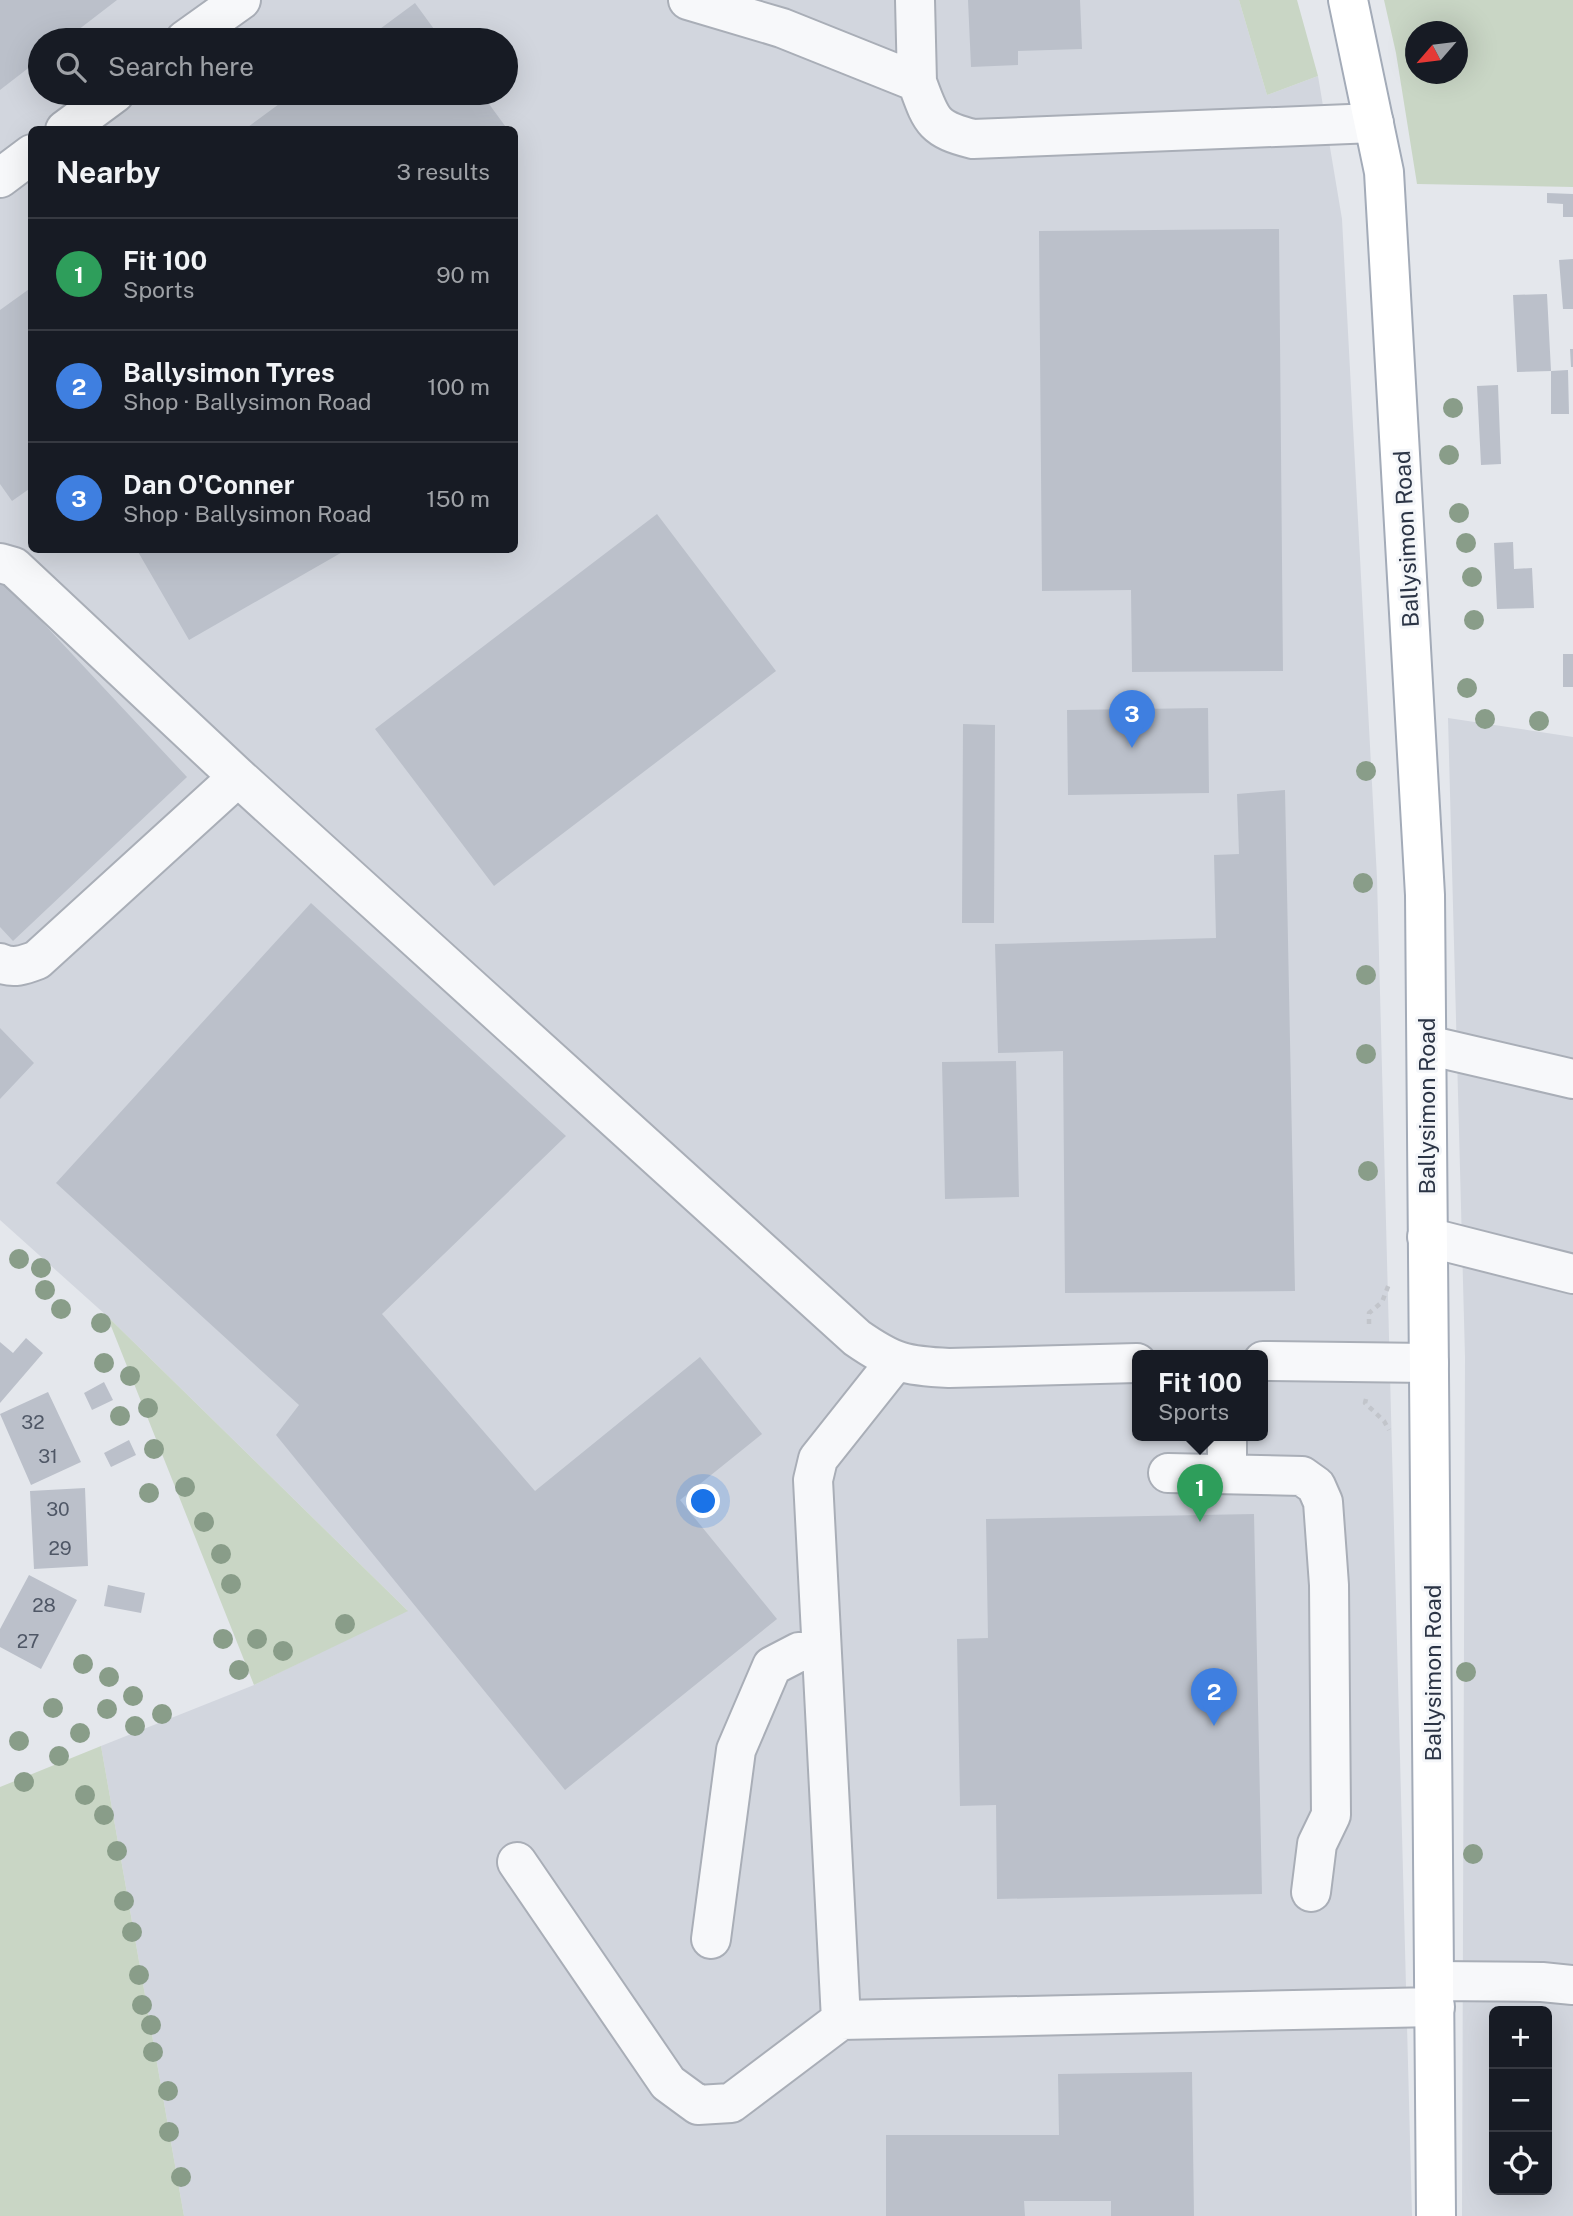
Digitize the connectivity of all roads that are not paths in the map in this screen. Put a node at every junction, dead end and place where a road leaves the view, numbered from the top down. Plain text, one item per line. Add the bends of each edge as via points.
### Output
1 (241, 0) edge
2 (688, 0) edge
3 (915, 0) edge
4 (1348, 0) edge
5 (202, 28) edge
6 (917, 82) junction
7 (99, 105) edge
8 (1374, 123) junction
9 (70, 126) edge
10 (28, 157) edge
11 (0, 178) edge
12 (0, 563) edge
13 (238, 777) junction
14 (0, 963) edge
15 (1427, 1045) junction
16 (1573, 1079) edge
17 (1427, 1237) junction
18 (1573, 1274) edge
19 (1268, 1361) edge
20 (895, 1362) junction
21 (1132, 1363) edge
22 (1429, 1363) junction
23 (1227, 1441) edge
24 (1168, 1474) dead end
25 (1227, 1474) junction
26 (821, 1651) junction
27 (517, 1862) dead end
28 (1311, 1892) dead end
29 (710, 1939) dead end
30 (1573, 1985) edge
31 (1435, 1994) junction
32 (841, 2020) junction
33 (1436, 2216) edge

1 - 5 lane
2 - 6 lane via 782,28
3 - 6 lane
4 - 8 main road, Ballysimon Road
6 - 8 lane via 930,117 949,133 973,139
7 - 9 lane
8 - 15 main road, Ballysimon Road via 1384,172 1418,744
10 - 11 lane
12 - 13 lane via 14,567
13 - 14 lane via 37,960 21,966
13 - 20 lane via 857,1338
15 - 16 lane
15 - 17 main road, Ballysimon Road
17 - 18 lane
17 - 22 main road, Ballysimon Road
19 - 22 lane
20 - 21 lane via 949,1368
20 - 26 lane via 818,1460 813,1480
22 - 31 main road, Ballysimon Road
23 - 25 lane
24 - 25 lane
25 - 28 lane via 1302,1476 1316,1486 1323,1502 1329,1585 1331,1815 1317,1844
26 - 29 lane via 799,1652 772,1666 736,1750
26 - 32 lane
27 - 32 lane via 668,2083 698,2105 731,2102
30 - 31 lane via 1542,1982
31 - 32 lane
31 - 33 main road, Ballysimon Road

